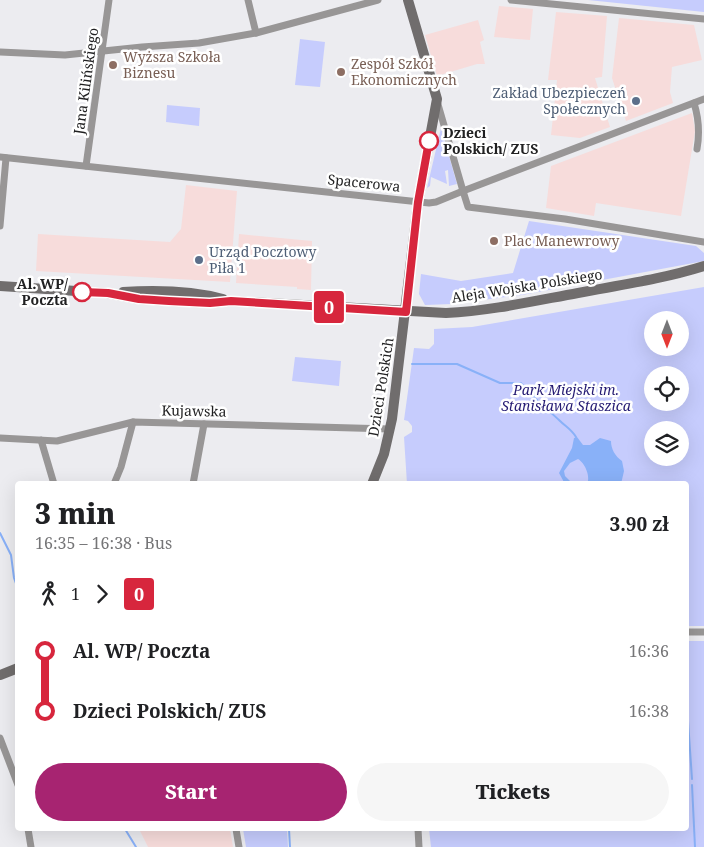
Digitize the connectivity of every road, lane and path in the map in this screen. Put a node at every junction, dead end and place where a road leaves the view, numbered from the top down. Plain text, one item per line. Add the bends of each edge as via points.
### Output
1 (109, 0) edge
2 (248, 0) edge
3 (378, 0) edge
4 (408, 0) edge
5 (511, 0) edge
6 (521, 0) edge
7 (704, 19) edge
8 (256, 32) junction
9 (103, 51) junction
10 (0, 52) edge
11 (436, 99) junction
12 (704, 99) edge
13 (694, 103) junction
14 (697, 149) dead end
15 (3, 158) edge
16 (86, 166) junction
17 (464, 191) junction
18 (418, 202) junction
19 (0, 226) edge
20 (704, 242) edge
21 (704, 266) edge
22 (704, 273) edge
23 (676, 275) junction
24 (0, 286) edge
25 (406, 312) junction
26 (133, 422) junction
27 (204, 424) junction
28 (390, 428) junction
29 (0, 438) edge
30 (41, 440) junction
31 (53, 481) edge
32 (115, 481) edge
33 (194, 481) edge
34 (373, 481) edge
35 (689, 632) edge
36 (704, 632) edge
37 (15, 669) edge
38 (0, 675) edge
39 (0, 738) edge
40 (15, 777) edge
41 (28, 831) edge
42 (236, 831) edge
43 (418, 831) edge
44 (32, 847) edge
45 (239, 847) edge
46 (419, 847) edge

1 - 9 street, Jana Kilińskiego
2 - 8 street
3 - 8 street
4 - 11 main road
5 - 6 street
6 - 7 street
8 - 9 street via 200,43
9 - 10 street via 53,55
9 - 16 street, Jana Kilińskiego
11 - 17 street
11 - 18 main road, Dzieci Polskich
12 - 13 street, Spacerowa
13 - 14 street via 700,133
13 - 17 street, Spacerowa
15 - 16 street, Spacerowa
15 - 19 street
16 - 18 street, Spacerowa
17 - 18 street, Spacerowa via 436,202
17 - 20 street via 468,207
18 - 25 main road, Dzieci Polskich
21 - 23 main road, Aleja Wojska Polskiego
22 - 23 main road, Aleja Wojska Polskiego
23 - 25 main road, Aleja Wojska Polskiego via 471,312
24 - 25 main road, Aleja Wojska Polskiego via 108,293 139,291 210,296 231,301
25 - 28 main road, Dzieci Polskich
26 - 27 street, Kujawska
26 - 30 street, Kujawska via 57,440
26 - 32 street
27 - 28 street, Kujawska
27 - 33 street
28 - 34 main road, Dzieci Polskich
29 - 30 street, Kujawska
30 - 31 street
35 - 36 street
37 - 38 main road
39 - 40 street
41 - 44 street
42 - 45 street
43 - 46 street

